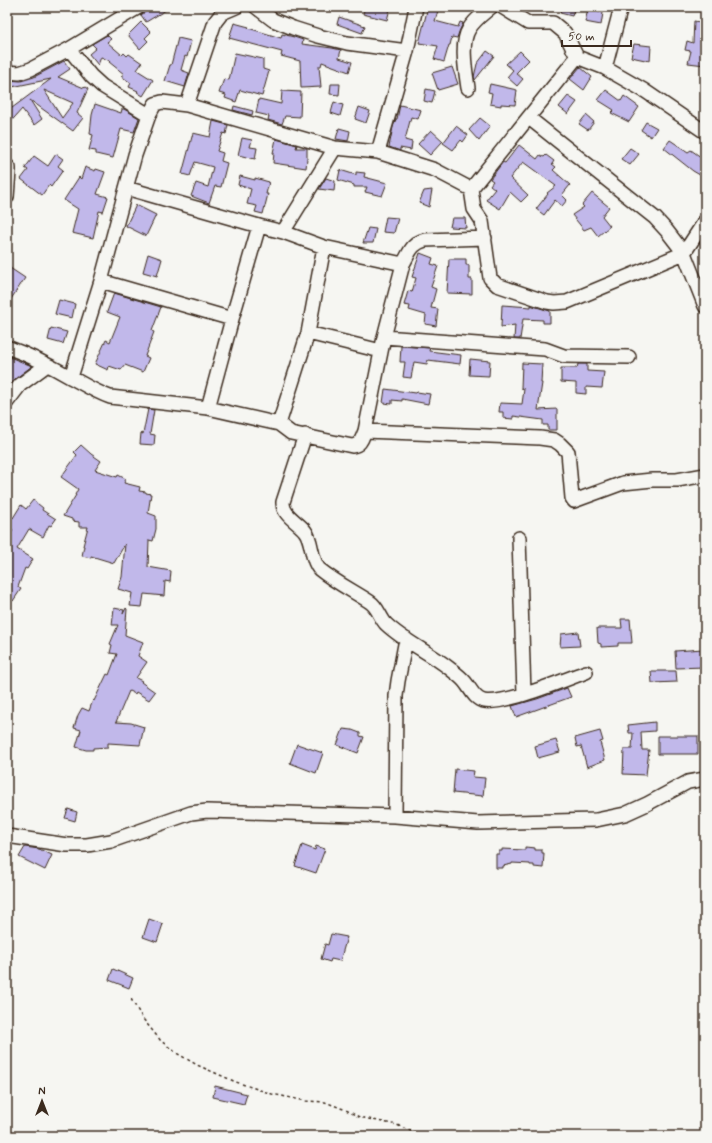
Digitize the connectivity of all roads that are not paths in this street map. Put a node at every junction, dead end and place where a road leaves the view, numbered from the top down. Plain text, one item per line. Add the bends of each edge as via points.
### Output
1 (139, 7) edge
2 (236, 7) edge
3 (256, 7) edge
4 (416, 7) edge
5 (491, 7) edge
6 (502, 7) edge
7 (621, 7) edge
8 (69, 49) junction
9 (407, 51) junction
10 (577, 57) junction
11 (605, 68) junction
12 (7, 72) edge
13 (468, 88) dead end
14 (187, 105) junction
15 (149, 115) junction
16 (529, 118) junction
17 (705, 132) edge
18 (335, 148) junction
19 (378, 152) junction
20 (7, 166) edge
21 (126, 188) junction
22 (471, 189) junction
23 (7, 197) edge
24 (705, 221) edge
25 (259, 226) junction
26 (283, 232) junction
27 (485, 238) junction
28 (324, 247) junction
29 (684, 253) junction
30 (403, 264) junction
31 (101, 280) junction
32 (705, 306) edge
33 (232, 319) junction
34 (308, 333) junction
35 (384, 337) junction
36 (7, 347) edge
37 (381, 351) junction
38 (629, 356) dead end
39 (47, 365) junction
40 (71, 377) junction
41 (7, 402) edge
42 (208, 408) junction
43 (279, 424) junction
44 (365, 431) junction
45 (305, 435) junction
46 (705, 475) edge
47 (519, 538) dead end
48 (406, 639) junction
49 (586, 672) dead end
50 (524, 694) junction
51 (705, 779) edge
52 (395, 816) junction
53 (7, 836) edge

1 - 8 street
2 - 14 street via 222,12 215,22
3 - 9 street via 273,20 318,36 347,43
4 - 9 street
5 - 13 street via 468,31 464,46
6 - 10 street via 528,22 553,23 565,33
7 - 11 street
8 - 12 street via 31,69 19,73
8 - 15 street via 102,86
9 - 19 street
10 - 11 street
10 - 16 street
11 - 17 street via 645,91
14 - 15 street via 158,102
14 - 18 street
15 - 21 street
16 - 22 street
16 - 29 street via 655,218
18 - 19 street
18 - 26 street
19 - 22 street via 435,170
20 - 23 street
21 - 25 street
21 - 31 street
22 - 27 street via 474,209 482,221
24 - 29 street
25 - 26 street
25 - 33 street
26 - 28 street
27 - 29 street via 489,274 493,282 504,288 554,303 567,302
27 - 30 street via 418,242
28 - 30 street
28 - 34 street
29 - 32 street
30 - 35 street
31 - 33 street
31 - 40 street
33 - 42 street
34 - 37 street
34 - 43 street
35 - 37 street
35 - 38 street via 545,349 564,356
36 - 39 street
37 - 44 street
39 - 40 street
39 - 41 street via 20,385
40 - 42 street via 110,397
42 - 43 street
43 - 45 street via 292,433
44 - 45 street via 360,442 352,446
44 - 46 street via 554,440 568,452 574,501 623,483 677,480
45 - 48 street via 283,502 283,510 306,532 314,561 319,569 372,603 387,624
47 - 50 street
48 - 50 street via 454,672 479,699 502,700
48 - 52 street via 396,696
49 - 50 street
51 - 52 street via 688,782 625,814 596,820 478,823
52 - 53 street via 207,811 191,813 111,841 87,845 67,845

